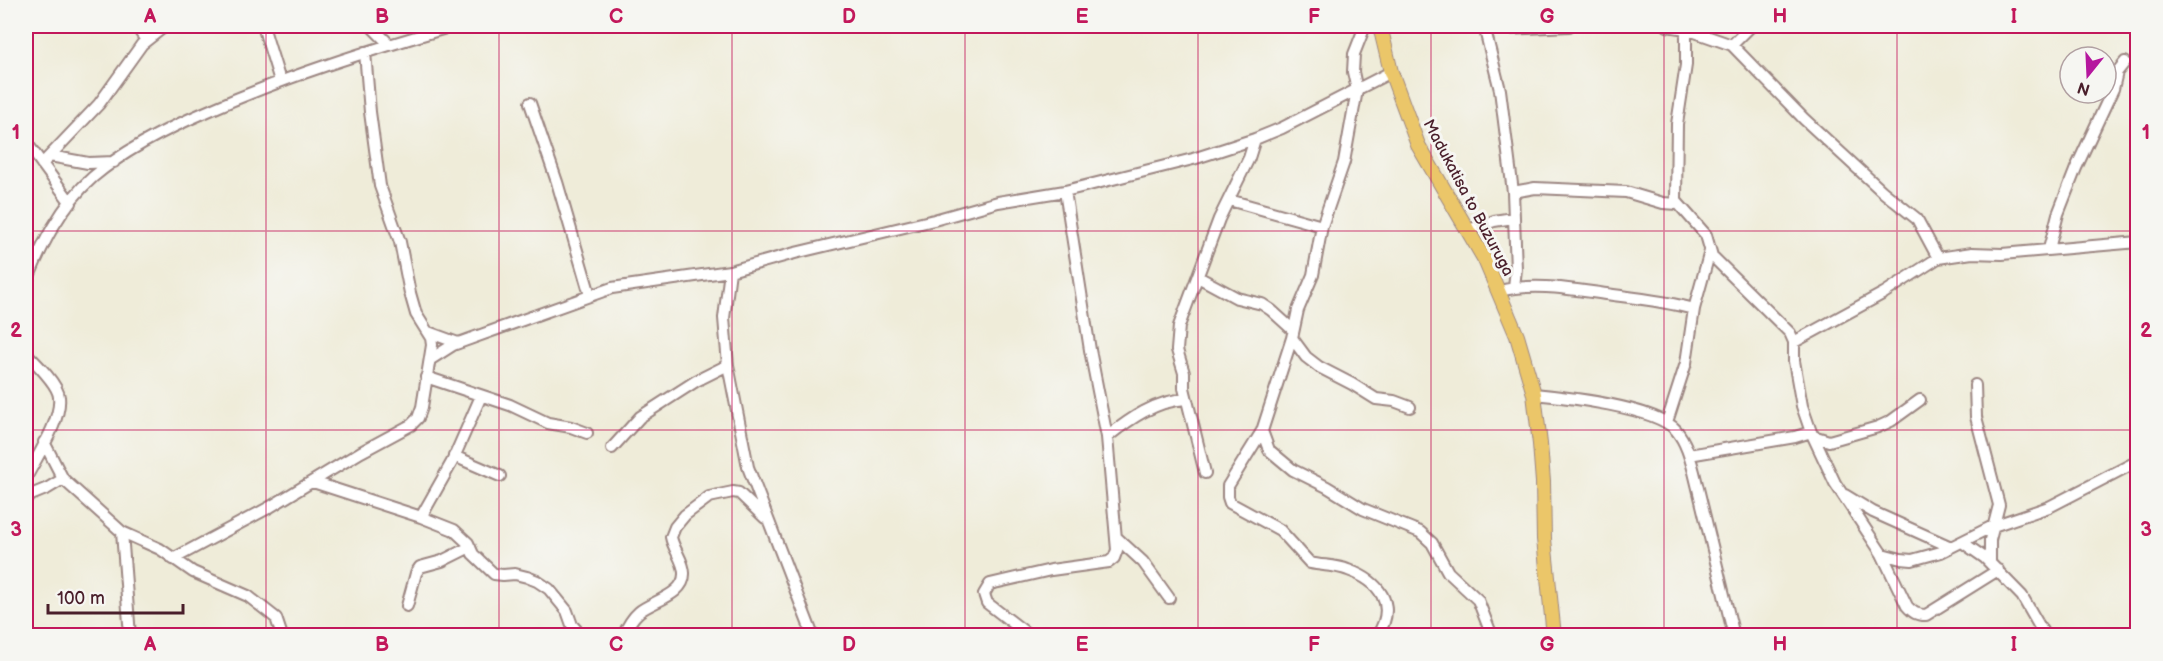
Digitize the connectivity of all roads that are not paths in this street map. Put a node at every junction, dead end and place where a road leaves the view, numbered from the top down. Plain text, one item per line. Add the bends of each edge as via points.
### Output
1 (136, 26) edge
2 (165, 26) edge
3 (263, 26) edge
4 (371, 26) edge
5 (453, 26) edge
6 (1365, 26) edge
7 (1380, 26) edge
8 (1484, 26) edge
9 (1497, 26) edge
10 (1569, 26) edge
11 (1667, 26) edge
12 (1751, 26) edge
13 (1686, 27) edge
14 (146, 40) junction
15 (389, 44) junction
16 (1732, 45) junction
17 (365, 52) junction
18 (2125, 62) dead end
19 (1392, 72) junction
20 (280, 81) junction
21 (1357, 90) junction
22 (530, 103) dead end
23 (1255, 140) junction
24 (26, 142) edge
25 (46, 160) junction
26 (114, 162) junction
27 (1065, 191) junction
28 (1513, 192) junction
29 (1229, 200) junction
30 (70, 203) junction
31 (1678, 204) junction
32 (1513, 218) junction
33 (1322, 226) junction
34 (1469, 230) junction
35 (2138, 242) edge
36 (2049, 249) junction
37 (1710, 251) junction
38 (1938, 258) junction
39 (730, 271) junction
40 (1198, 277) junction
41 (26, 284) edge
42 (1514, 287) junction
43 (1499, 291) junction
44 (590, 296) junction
45 (1694, 309) junction
46 (428, 333) junction
47 (1293, 334) junction
48 (1794, 342) junction
49 (458, 343) junction
50 (26, 353) edge
51 (431, 359) junction
52 (729, 365) junction
53 (426, 377) junction
54 (1976, 385) dead end
55 (1534, 394) junction
56 (481, 396) junction
57 (1186, 399) junction
58 (1920, 400) dead end
59 (1410, 407) dead end
60 (1667, 422) junction
61 (1262, 431) junction
62 (587, 433) dead end
63 (1812, 434) junction
64 (1107, 437) junction
65 (44, 442) junction
66 (612, 448) dead end
67 (1689, 455) junction
68 (454, 456) junction
69 (2138, 461) edge
70 (748, 467) junction
71 (1205, 473) dead end
72 (500, 476) dead end
73 (26, 478) edge
74 (63, 479) junction
75 (313, 482) junction
76 (739, 493) junction
77 (1842, 494) junction
78 (26, 496) edge
79 (421, 517) junction
80 (767, 520) junction
81 (1993, 526) junction
82 (122, 532) junction
83 (1117, 538) junction
84 (1957, 544) junction
85 (470, 547) junction
86 (1882, 554) junction
87 (173, 559) junction
88 (1994, 566) junction
89 (1169, 598) dead end
90 (407, 606) dead end
91 (130, 636) edge
92 (282, 636) edge
93 (582, 636) edge
94 (623, 636) edge
95 (813, 636) edge
96 (1030, 636) edge
97 (1377, 636) edge
98 (1492, 636) edge
99 (1554, 636) edge
100 (1734, 636) edge
101 (2045, 636) edge

1 - 14 street
2 - 14 street
3 - 20 street
4 - 15 street
5 - 15 street
6 - 21 street via 1354,54
7 - 19 main road, Madukatisa to Buzuruga
8 - 28 street via 1500,90
9 - 10 street
11 - 13 street
12 - 16 street
13 - 16 street
13 - 31 street via 1686,65 1677,124
14 - 25 street via 94,110
15 - 17 street
16 - 38 street via 1804,119 1917,219
17 - 20 street
17 - 46 street via 380,186 400,242 416,314
18 - 36 street via 2117,72 2076,168
19 - 21 street
19 - 34 main road, Madukatisa to Buzuruga via 1418,145
20 - 26 street via 188,119
21 - 23 street
21 - 33 street via 1344,162
22 - 44 street
23 - 27 street
23 - 29 street
24 - 25 street via 31,152
25 - 26 street
25 - 30 street
26 - 30 street via 92,178
27 - 39 street via 998,202
27 - 64 street
28 - 31 street via 1535,188 1626,192
28 - 32 street
29 - 33 street
29 - 40 street
30 - 41 street via 58,218
31 - 37 street via 1706,235
32 - 34 street
32 - 42 street
33 - 47 street via 1316,263
34 - 43 main road, Madukatisa to Buzuruga
35 - 36 street
36 - 38 street
37 - 45 street
37 - 48 street via 1790,333
38 - 48 street via 1884,293
39 - 44 street via 612,288
39 - 52 street via 724,318
40 - 47 street via 1231,295 1262,304
40 - 57 street via 1177,337
42 - 43 street
42 - 45 street via 1655,300
43 - 55 main road, Madukatisa to Buzuruga
44 - 49 street
45 - 60 street via 1686,363
46 - 49 street
46 - 51 street
47 - 59 street via 1306,357 1319,367 1376,399 1394,400
47 - 61 street
48 - 63 street via 1798,384
49 - 51 street
50 - 65 street via 60,395 54,423
51 - 53 street
52 - 66 street via 640,417
52 - 70 street
53 - 56 street
53 - 75 street via 422,407 411,425
54 - 81 street via 1976,417 1999,505
55 - 60 street via 1611,405
55 - 99 main road, Madukatisa to Buzuruga
56 - 62 street via 548,423
56 - 68 street
57 - 64 street via 1153,406
57 - 71 street
58 - 63 street via 1878,427 1829,441
60 - 67 street via 1681,436
61 - 97 street via 1228,486 1230,503 1280,530 1310,563 1348,570 1383,594 1386,615
61 - 98 street via 1269,450 1293,470 1363,509 1420,532 1432,543 1448,572 1478,600
63 - 67 street
63 - 77 street
64 - 83 street
65 - 73 street
65 - 74 street
67 - 100 street
68 - 72 street
68 - 79 street
69 - 81 street via 2049,507
70 - 76 street
70 - 80 street
74 - 78 street
74 - 82 street
75 - 79 street
75 - 87 street
76 - 80 street
76 - 94 street via 709,497 675,527 671,537 684,570 682,581 666,597 634,616
77 - 84 street via 1873,512
77 - 86 street
79 - 85 street via 454,530
80 - 95 street
81 - 84 street
81 - 88 street via 1989,547
82 - 87 street
82 - 91 street
83 - 89 street via 1143,562
83 - 96 street via 1117,550 1109,562 1051,570 987,587 987,603
84 - 86 street via 1912,560
84 - 88 street
85 - 90 street via 420,567
85 - 93 street via 494,574 527,577 549,589
86 - 88 street via 1907,606 1920,615 1926,615
87 - 92 street via 248,596 272,613
88 - 101 street via 2022,596

